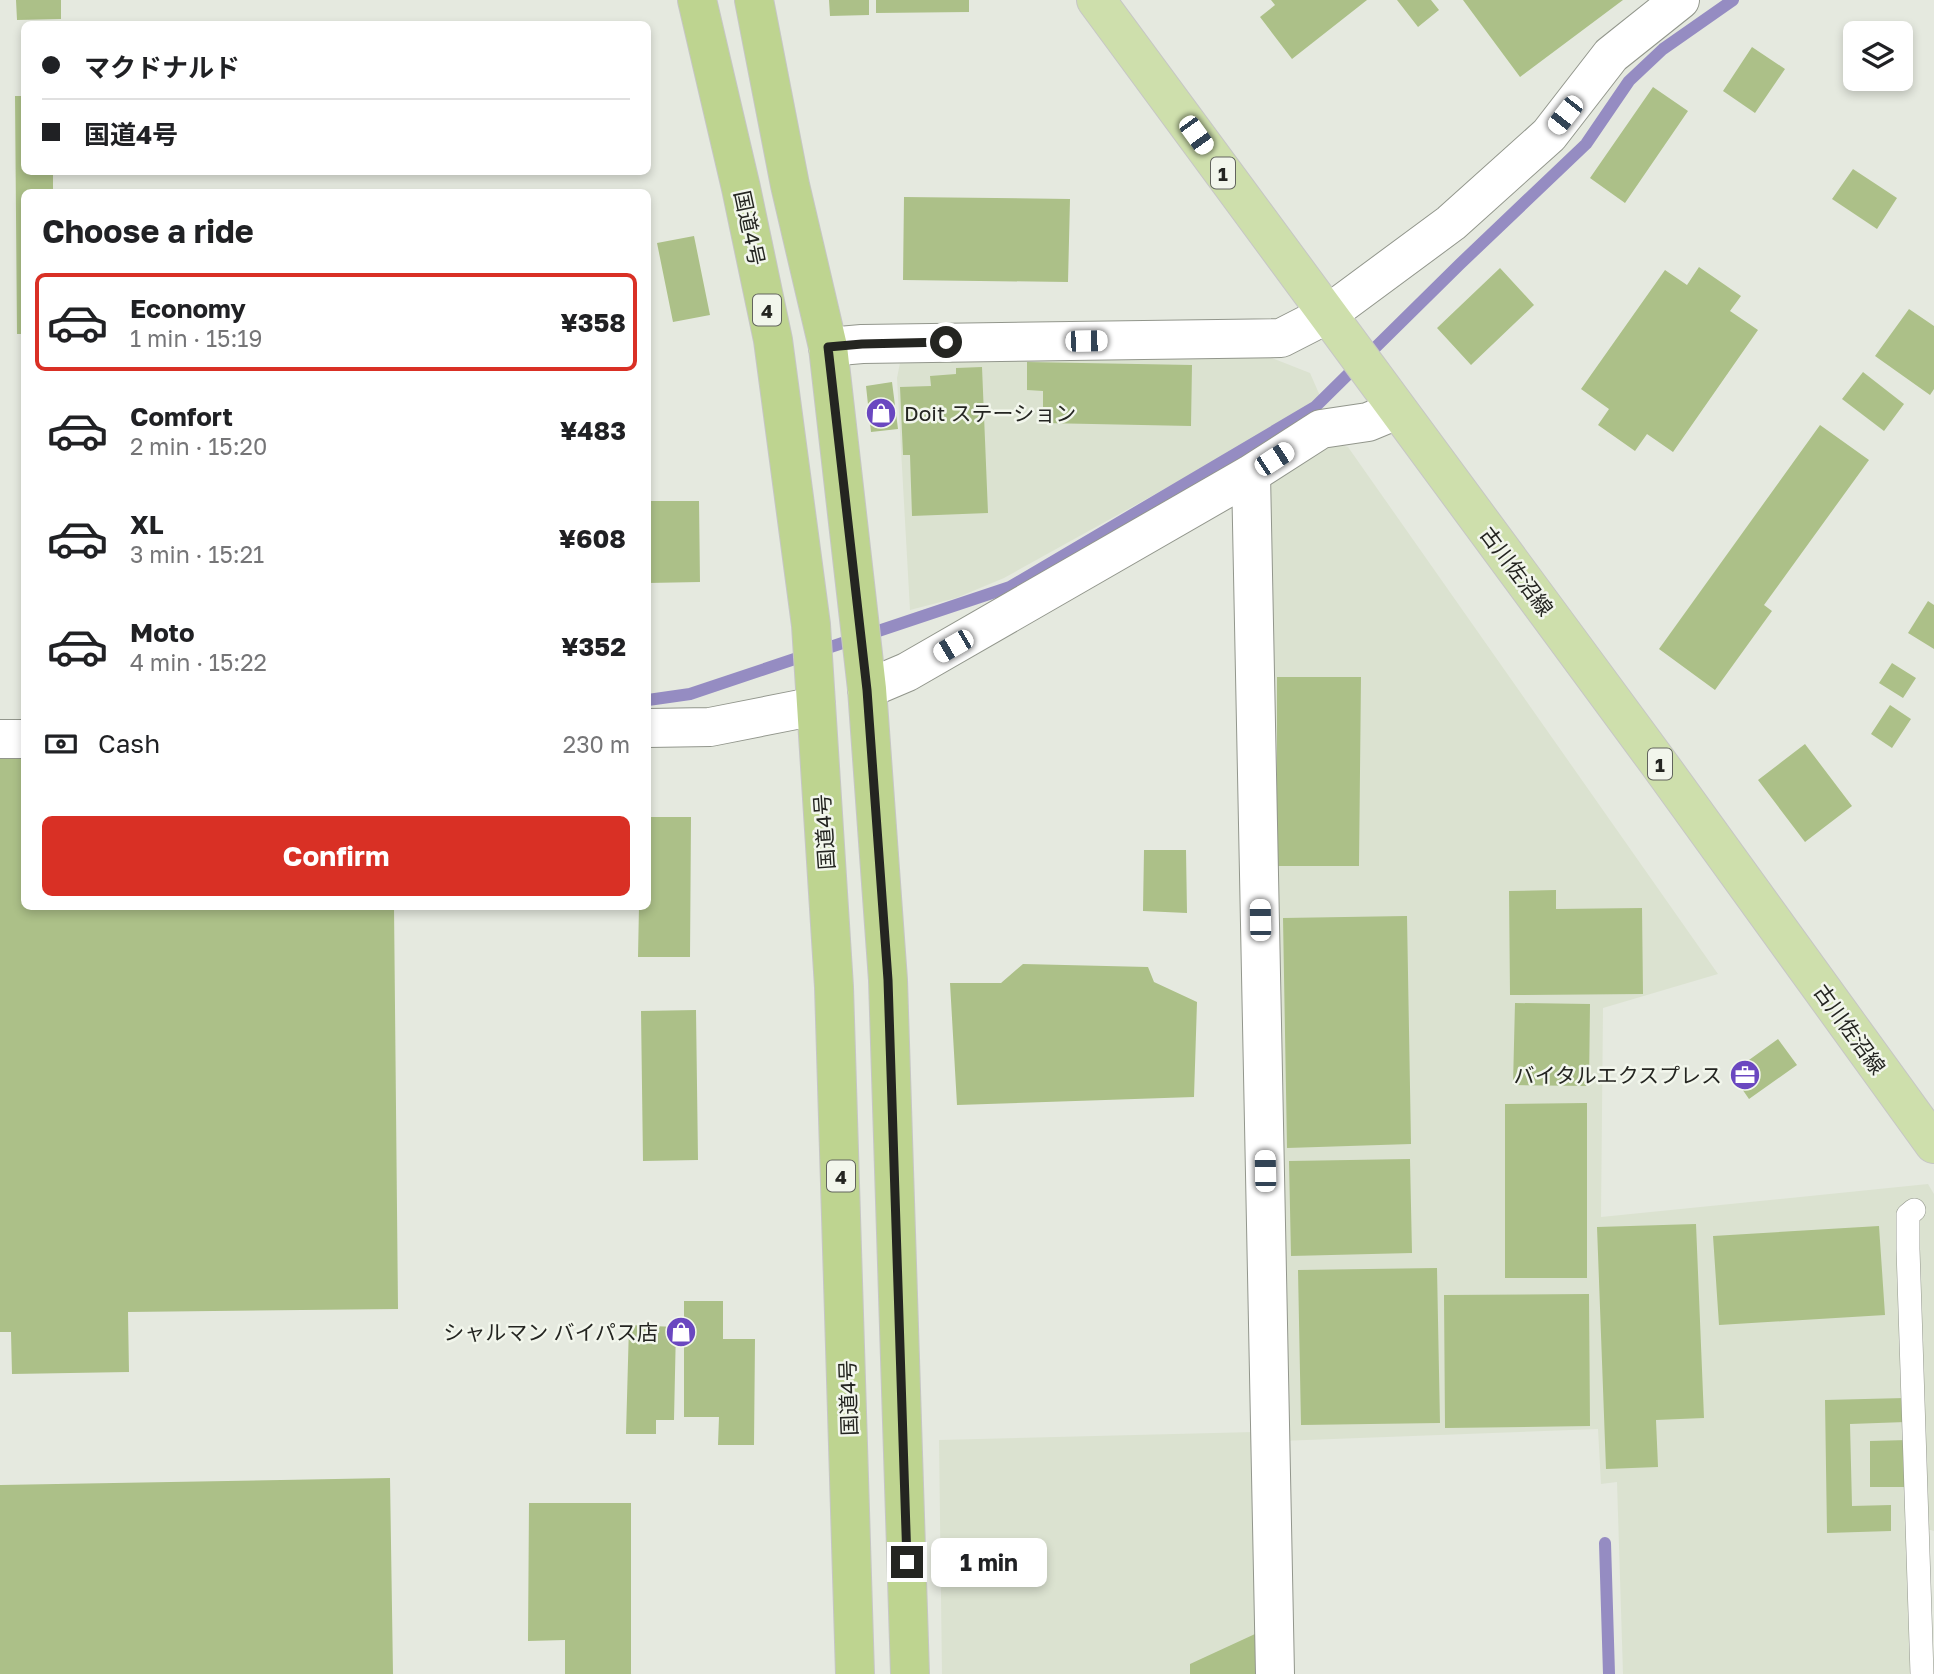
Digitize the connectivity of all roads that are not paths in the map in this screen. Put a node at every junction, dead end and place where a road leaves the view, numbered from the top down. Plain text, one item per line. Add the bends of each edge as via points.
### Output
1 (697, 0) edge
2 (754, 0) edge
3 (1097, 0) edge
4 (1680, 0) edge
5 (1328, 314) junction
6 (828, 347) junction
7 (1389, 398) junction
8 (1251, 474) junction
9 (865, 677) junction
10 (816, 692) junction
11 (651, 728) edge
12 (0, 739) edge
13 (21, 739) edge
14 (1934, 1144) edge
15 (1914, 1210) dead end
16 (855, 1674) edge
17 (911, 1674) edge
18 (1275, 1674) edge
19 (1922, 1674) edge

1 - 10 highway, 国道4号 / 4 via 773,340
2 - 6 highway
3 - 5 main road, 古川佐沼線 / 1
4 - 5 street via 1611,55 1549,135 1451,223
5 - 6 street via 1281,338
5 - 7 main road, 古川佐沼線 / 1
6 - 9 highway
7 - 8 street via 1368,422 1321,429
7 - 14 main road, 古川佐沼線 / 1
8 - 9 street via 907,672
8 - 18 street
9 - 17 highway via 888,980
10 - 11 street via 710,727
10 - 16 highway, 国道4号 / 4 via 834,987
12 - 13 street
15 - 19 lane via 1908,1215 1908,1249

